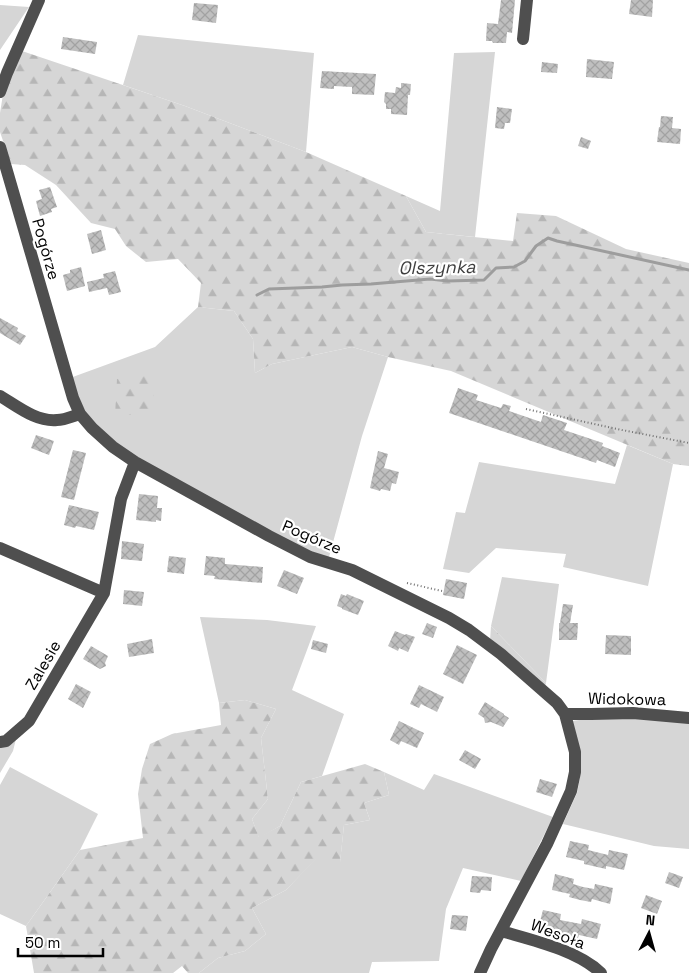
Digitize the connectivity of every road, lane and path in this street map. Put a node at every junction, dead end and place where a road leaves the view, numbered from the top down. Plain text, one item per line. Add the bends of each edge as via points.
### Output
1 (39, 0) edge
2 (527, 0) edge
3 (523, 39) dead end
4 (0, 92) edge
5 (0, 148) edge
6 (0, 396) edge
7 (526, 409) dead end
8 (80, 414) junction
9 (689, 443) edge
10 (135, 462) junction
11 (0, 548) edge
12 (401, 582) dead end
13 (442, 592) dead end
14 (104, 593) junction
15 (565, 714) junction
16 (689, 718) edge
17 (0, 742) edge
18 (501, 931) junction
19 (480, 973) edge
20 (601, 973) edge

1 - 4 street
2 - 3 street
5 - 8 street, Pogórze
6 - 8 street via 47,420
7 - 9 path
8 - 10 street, Pogórze via 113,447
10 - 14 street, Zalesie via 121,499
10 - 15 street, Pogórze via 310,557 352,570 449,618 506,658
11 - 14 street
12 - 13 path
14 - 17 street, Zalesie via 30,721 6,741
15 - 16 street, Widokowa via 633,713
15 - 18 street, Pogórze via 575,752 571,791
18 - 19 street, Pogórze
18 - 20 street, Wesoła via 550,945 582,959

